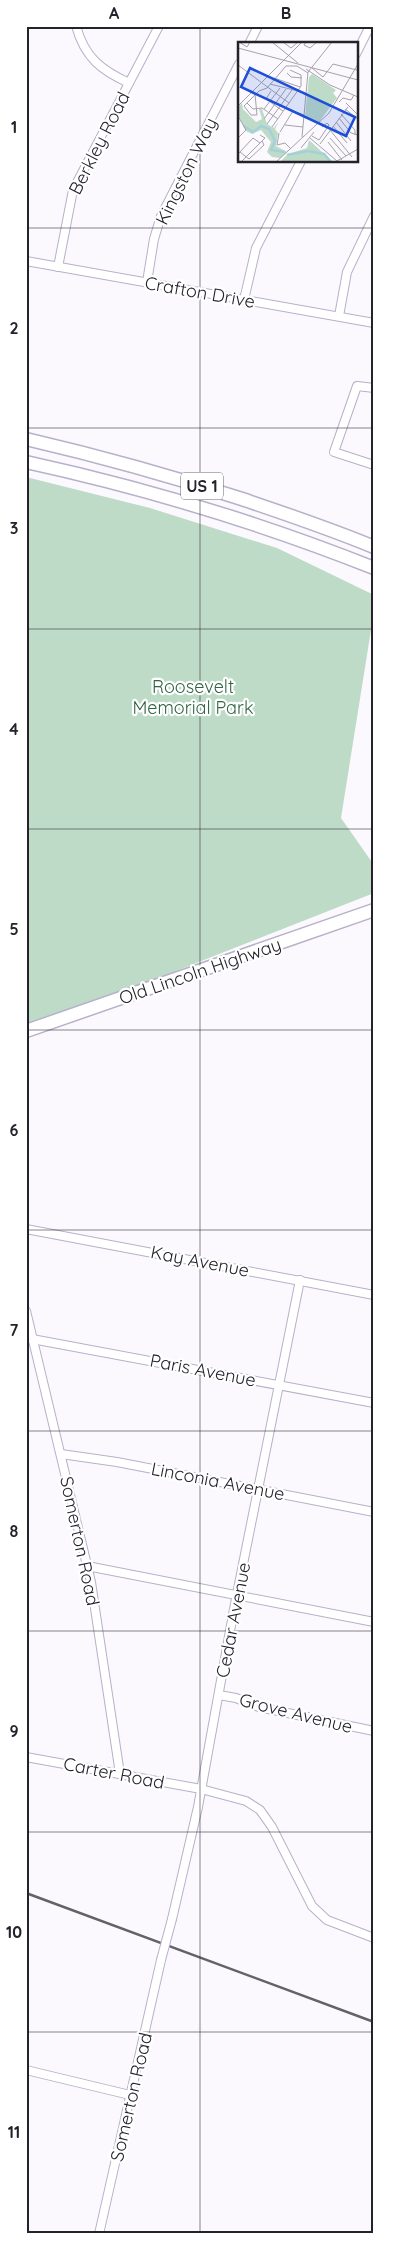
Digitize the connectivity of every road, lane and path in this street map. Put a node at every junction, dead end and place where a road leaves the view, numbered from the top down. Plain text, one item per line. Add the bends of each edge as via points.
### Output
1 (76, 26) edge
2 (158, 26) edge
3 (258, 26) edge
4 (370, 26) edge
5 (250, 42) edge
6 (358, 50) edge
7 (238, 66) edge
8 (129, 83) junction
9 (299, 162) edge
10 (374, 216) edge
11 (26, 261) edge
12 (58, 267) junction
13 (147, 282) junction
14 (244, 300) junction
15 (339, 316) junction
16 (374, 323) edge
17 (374, 388) edge
18 (26, 439) edge
19 (26, 462) edge
20 (374, 465) edge
21 (374, 547) edge
22 (374, 568) edge
23 (374, 910) edge
24 (26, 1031) edge
25 (26, 1229) edge
26 (300, 1280) junction
27 (374, 1295) edge
28 (26, 1311) edge
29 (32, 1339) junction
30 (278, 1384) junction
31 (374, 1403) edge
32 (61, 1454) junction
33 (258, 1490) junction
34 (374, 1512) edge
35 (87, 1566) junction
36 (238, 1595) junction
37 (374, 1622) edge
38 (219, 1695) junction
39 (374, 1731) edge
40 (26, 1757) edge
41 (120, 1774) junction
42 (201, 1789) junction
43 (374, 1938) edge
44 (161, 1960) joint
45 (26, 2070) edge
46 (130, 2095) junction
47 (99, 2234) edge

1 - 8 street via 79,38 95,63
2 - 8 street, Berkley Road
3 - 5 street
4 - 6 street
7 - 13 street, Kingston Way via 161,216
8 - 12 street, Berkley Road via 73,190
9 - 14 street via 251,260
10 - 15 street via 346,272
11 - 12 street, Crafton Drive
12 - 13 street, Crafton Drive
13 - 14 street, Crafton Drive
14 - 15 street, Crafton Drive
15 - 16 street, Crafton Drive
17 - 20 street via 357,386 334,452
18 - 21 main road, US 1 via 198,485 305,520
19 - 22 main road, US 1 via 211,510
23 - 24 main road, Old Lincoln Highway
25 - 26 street, Kay Avenue
26 - 27 street, Kay Avenue
26 - 30 street, Cedar Avenue
28 - 29 street, Somerton Road
29 - 30 street, Paris Avenue
29 - 32 street, Somerton Road
30 - 31 street, Paris Avenue
30 - 33 street, Cedar Avenue
32 - 33 street, Linconia Avenue
32 - 35 street, Somerton Road
33 - 34 street, Linconia Avenue
33 - 36 street, Cedar Avenue
35 - 36 street
35 - 41 street, Somerton Road
36 - 37 street
36 - 38 street, Cedar Avenue
38 - 39 street, Grove Avenue via 259,1707
38 - 42 street, Cedar Avenue
40 - 41 street, Carter Road
41 - 42 street, Carter Road
42 - 43 street, Carter Road via 246,1801 260,1810 312,1906 327,1920
42 - 44 street, Cedar Avenue, bridge
44 - 46 street, Somerton Road
45 - 46 street
46 - 47 street, Somerton Road

